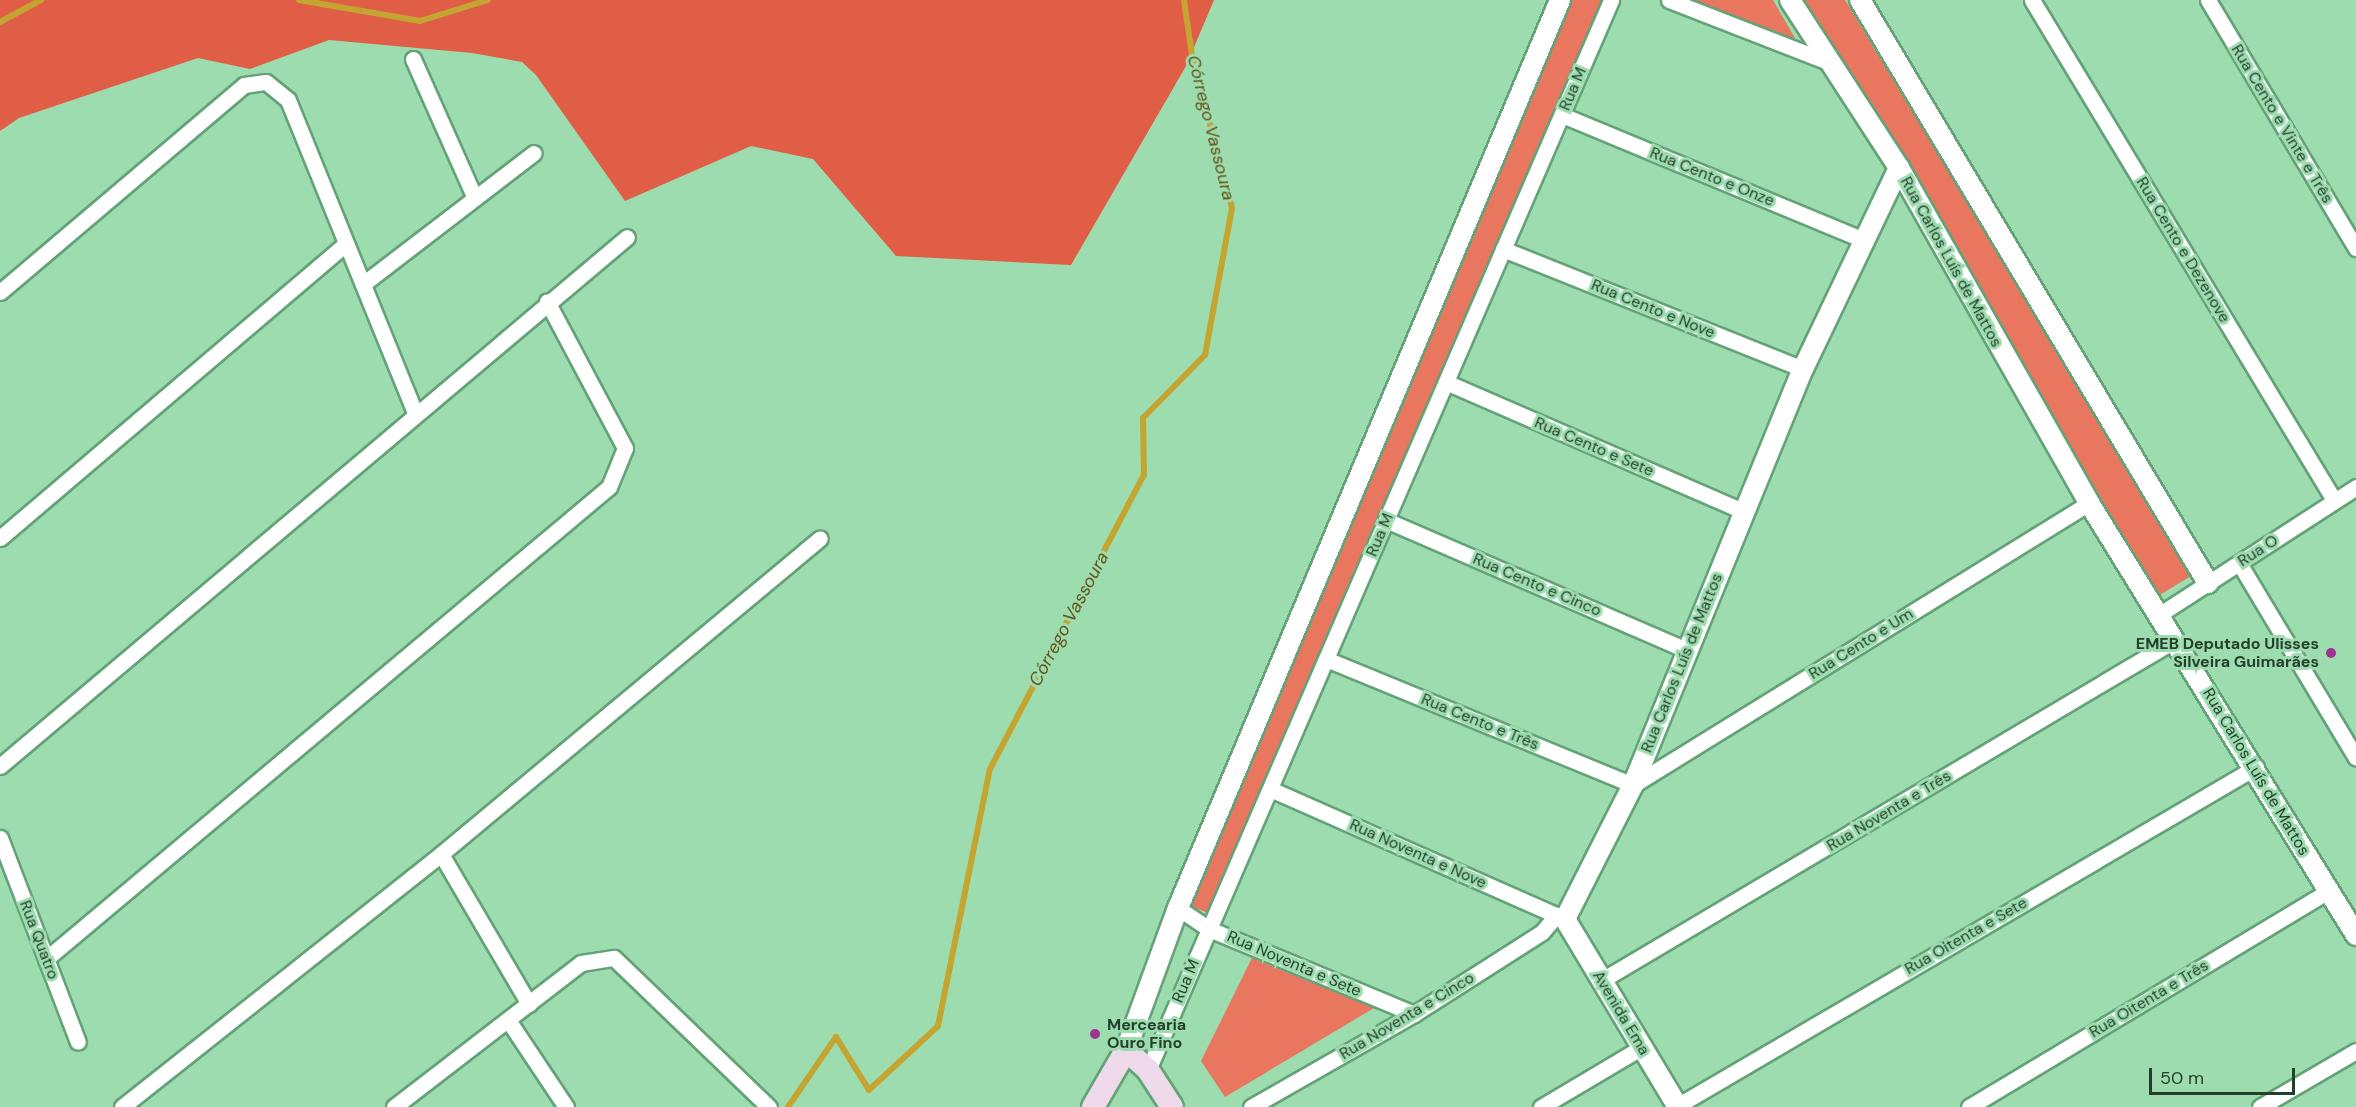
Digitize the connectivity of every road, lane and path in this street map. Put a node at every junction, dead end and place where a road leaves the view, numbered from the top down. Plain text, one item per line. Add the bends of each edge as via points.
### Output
1 (1560, 0) edge
2 (1611, 0) edge
3 (1669, 0) edge
4 (1790, 0) edge
5 (1860, 0) edge
6 (2032, 0) edge
7 (2208, 0) edge
8 (413, 59) dead end
9 (1828, 62) junction
10 (1562, 114) junction
11 (534, 153) dead end
12 (1899, 168) junction
13 (475, 198) junction
14 (627, 237) dead end
15 (1862, 239) junction
16 (346, 244) junction
17 (2356, 248) edge
18 (1503, 249) junction
19 (363, 284) junction
20 (0, 292) edge
21 (547, 301) junction
22 (1803, 369) junction
23 (1446, 382) junction
24 (415, 412) junction
25 (2356, 487) edge
26 (2334, 500) junction
27 (2089, 503) junction
28 (1743, 511) junction
29 (1386, 520) junction
30 (0, 538) edge
31 (820, 538) dead end
32 (2239, 563) junction
33 (2208, 583) junction
34 (2160, 614) junction
35 (2175, 640) junction
36 (1687, 650) junction
37 (1326, 658) junction
38 (2356, 758) edge
39 (0, 766) edge
40 (2256, 767) junction
41 (1633, 785) junction
42 (1270, 789) junction
43 (0, 838) edge
44 (441, 854) junction
45 (2328, 891) junction
46 (1179, 908) junction
47 (1561, 917) junction
48 (1209, 928) junction
49 (2356, 935) edge
50 (46, 959) junction
51 (1602, 980) junction
52 (529, 1004) junction
53 (1414, 1014) junction
54 (510, 1023) junction
55 (78, 1042) dead end
56 (1642, 1047) junction
57 (1126, 1050) junction
58 (2356, 1051) edge
59 (1148, 1070) junction
60 (1677, 1106) edge
61 (122, 1107) edge
62 (394, 1107) edge
63 (567, 1107) edge
64 (769, 1107) edge
65 (1093, 1107) edge
66 (1172, 1107) edge
67 (1251, 1107) edge
68 (1541, 1107) edge
69 (1969, 1107) edge
70 (2260, 1107) edge

1 - 46 street, Rua M
2 - 10 street, Rua M
3 - 9 street
4 - 9 street
5 - 33 street
6 - 26 street, Rua Cento e Dezenove
7 - 17 street, Rua Cento e Vinte e Três
8 - 13 street
9 - 12 street
10 - 15 street, Rua Cento e Onze
10 - 18 street, Rua M
11 - 13 street
12 - 15 street, Rua Carlos Luís de Mattos
12 - 27 street, Rua Carlos Luís de Mattos
13 - 19 street
14 - 21 street
15 - 22 street, Rua Carlos Luís de Mattos
16 - 19 street
16 - 20 street via 288,100 266,82 244,85
16 - 30 street
18 - 22 street, Rua Cento e Nove
18 - 23 street, Rua M
19 - 24 street
21 - 24 street
21 - 50 street via 625,448 609,487
22 - 28 street, Rua Carlos Luís de Mattos
23 - 28 street, Rua Cento e Sete
23 - 29 street, Rua M
24 - 39 street
25 - 26 street, Rua O
26 - 32 street, Rua O
27 - 34 street, Rua Carlos Luís de Mattos
27 - 41 street, Rua Cento e Um
28 - 36 street, Rua Carlos Luís de Mattos
29 - 36 street, Rua Cento e Cinco
29 - 37 street, Rua M
31 - 44 street
32 - 33 street, Rua O
32 - 38 street
33 - 34 street, Rua O
34 - 35 street, Rua Carlos Luís de Mattos
35 - 40 street, Rua Carlos Luís de Mattos
35 - 51 street, Rua Noventa e Três
36 - 41 street, Rua Carlos Luís de Mattos
37 - 41 street, Rua Cento e Três
37 - 42 street, Rua M
40 - 45 street, Rua Carlos Luís de Mattos
40 - 60 street, Rua Oitenta e Sete
41 - 47 street, Rua Carlos Luís de Mattos
42 - 47 street, Rua Noventa e Nove
42 - 48 street, Rua M
43 - 50 street, Rua Quatro
44 - 52 street
44 - 61 street
45 - 49 street, Rua Carlos Luís de Mattos
45 - 69 street, Rua Oitenta e Três
46 - 48 street, Rua Noventa e Sete
46 - 57 street, Rua M
47 - 51 street, Avenida Ema
47 - 53 street, Rua Noventa e Cinco
48 - 53 street, Rua Noventa e Sete
48 - 59 street, Rua M
50 - 55 street, Rua Quatro
51 - 56 street, Avenida Ema
52 - 54 street
52 - 64 street via 581,963 614,958 628,967
53 - 67 street, Rua Noventa e Cinco
54 - 62 street
54 - 63 street
56 - 60 street, Avenida Ema
56 - 68 street
57 - 59 main road
57 - 65 main road
58 - 70 street
59 - 66 main road

